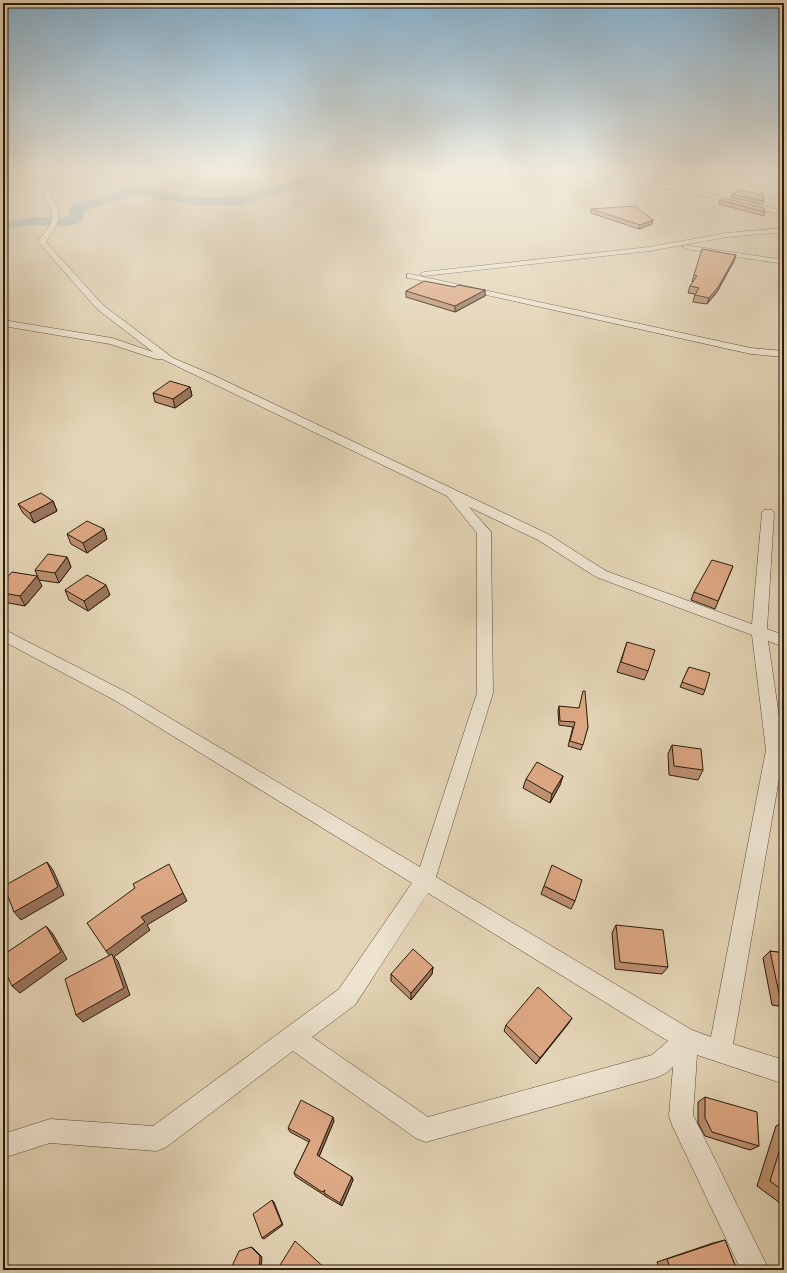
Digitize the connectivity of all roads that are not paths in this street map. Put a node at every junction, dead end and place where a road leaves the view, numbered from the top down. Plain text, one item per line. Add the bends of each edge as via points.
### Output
1 (49, 231) edge
2 (768, 231) edge
3 (674, 244) junction
4 (784, 262) edge
5 (3, 323) edge
6 (784, 354) edge
7 (170, 360) junction
8 (452, 494) junction
9 (768, 513) dead end
10 (759, 632) junction
11 (3, 634) edge
12 (784, 641) edge
13 (425, 881) junction
14 (293, 1037) junction
15 (687, 1040) junction
16 (720, 1050) junction
17 (784, 1072) edge
18 (3, 1146) edge
19 (755, 1270) edge

1 - 7 street via 42,242 100,307
2 - 3 street
3 - 4 street
3 - 6 street via 410,276 751,350
5 - 7 street via 112,342
7 - 8 street
8 - 10 street via 543,537 601,574
8 - 13 street via 484,532 485,693
9 - 10 street
10 - 12 street
10 - 16 street via 775,750
11 - 13 street via 122,697
13 - 14 street via 347,997
13 - 15 street
14 - 15 street via 426,1130 658,1065
14 - 18 street via 156,1139 50,1131
15 - 16 street
15 - 19 street via 681,1116
16 - 17 street

